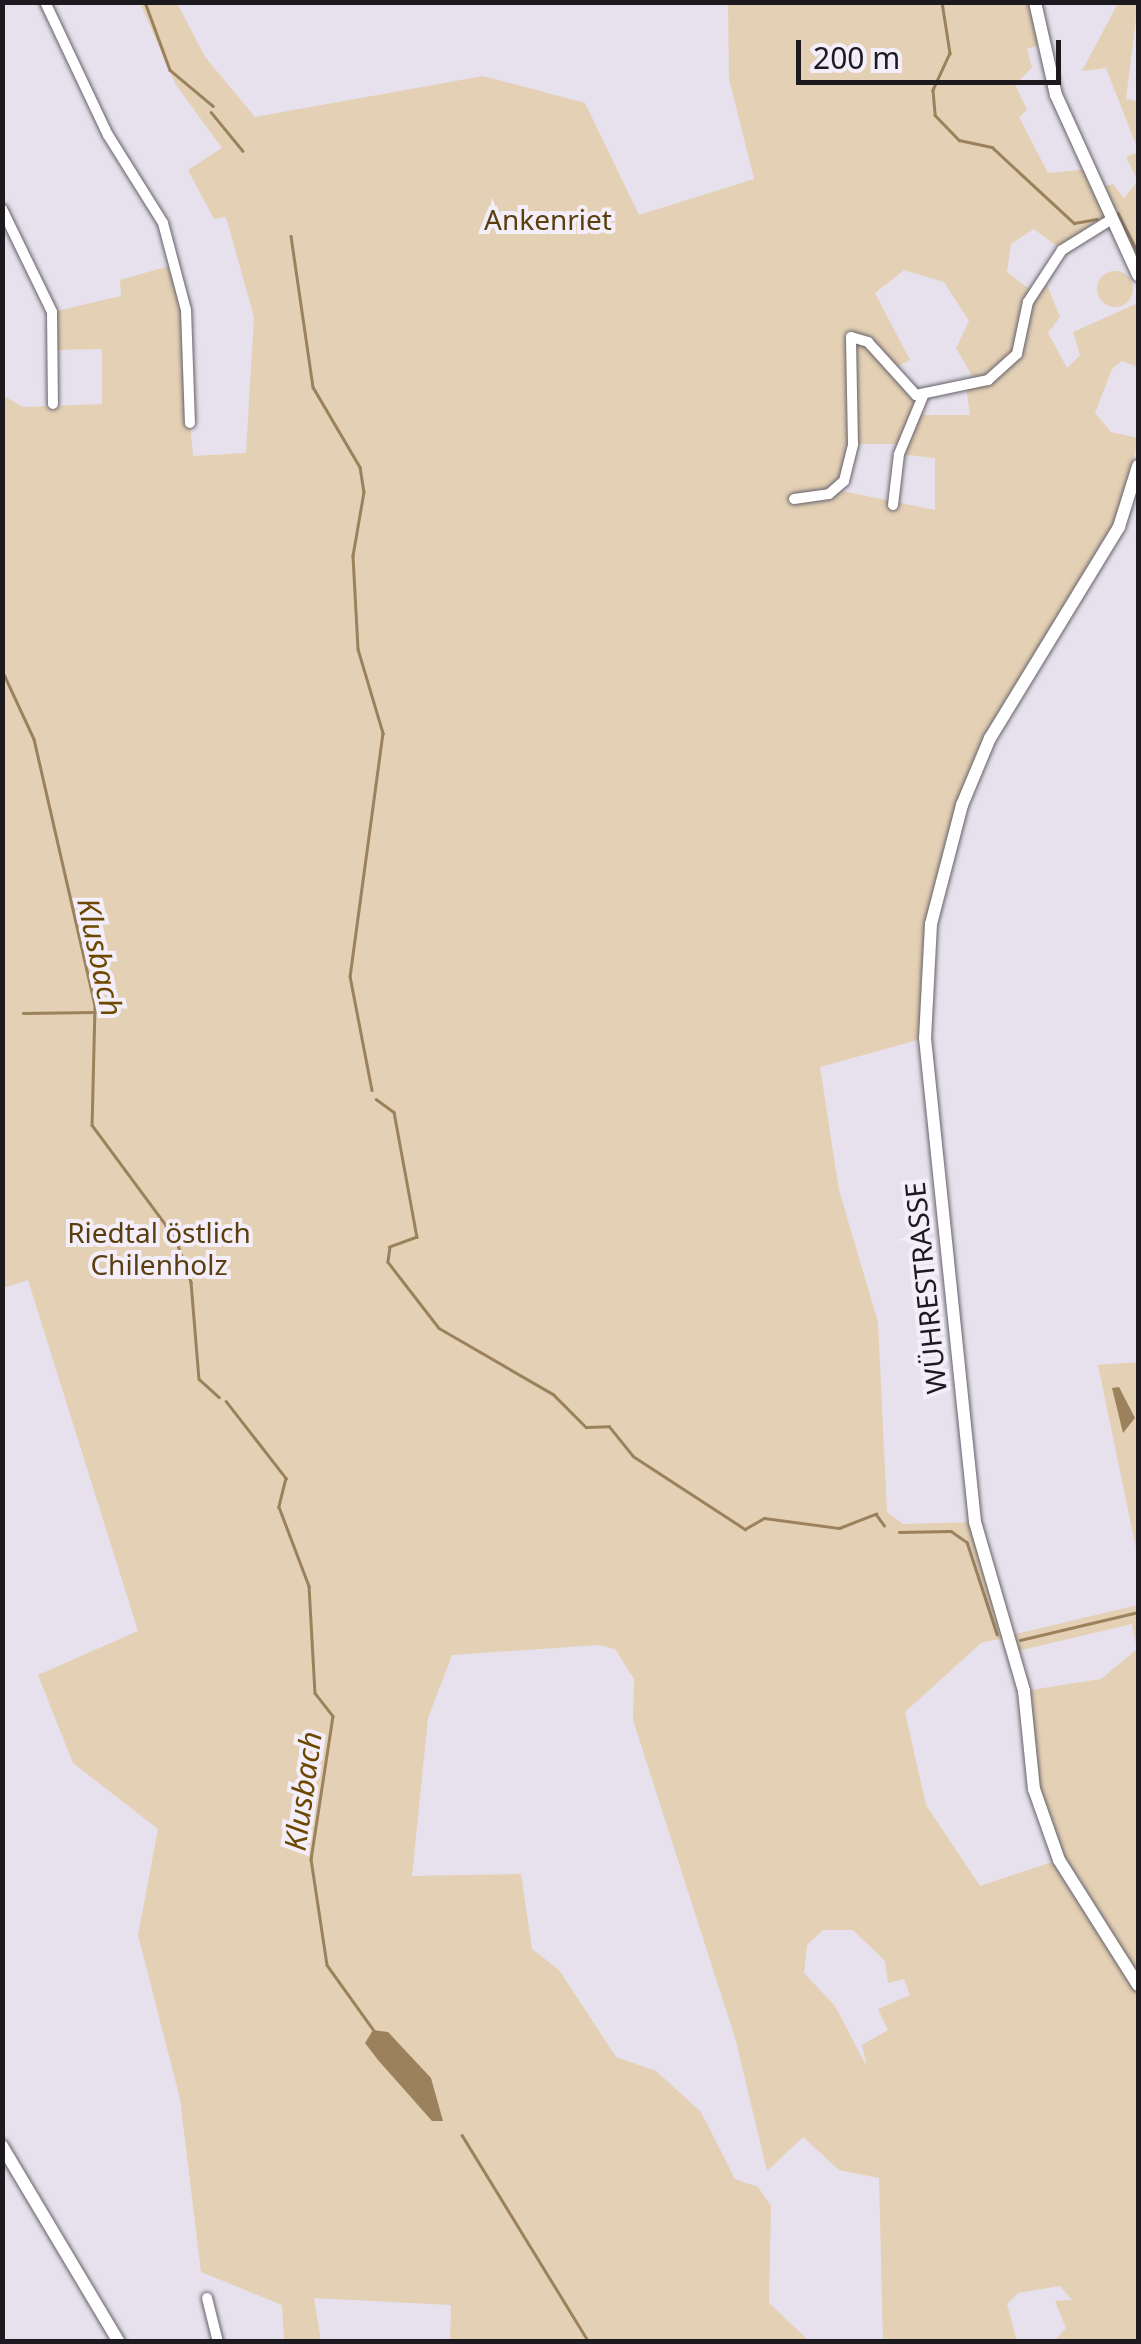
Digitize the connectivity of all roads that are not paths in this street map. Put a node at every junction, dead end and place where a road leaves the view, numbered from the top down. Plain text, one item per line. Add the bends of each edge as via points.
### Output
1 (45, 2) edge
2 (1035, 2) edge
3 (2, 210) edge
4 (1112, 219) junction
5 (1138, 274) edge
6 (923, 396) junction
7 (53, 404) dead end
8 (190, 423) dead end
9 (1138, 466) edge
10 (794, 498) dead end
11 (893, 506) dead end
12 (1138, 1985) edge
13 (2, 2146) edge
14 (208, 2298) dead end
15 (119, 2342) edge
16 (218, 2342) edge

1 - 8 street via 108,135 163,223 186,310
2 - 4 street via 1056,95
3 - 7 street via 52,312
4 - 5 street
4 - 6 street via 1062,250 1028,302 1021,344 1005,369
6 - 10 street via 889,373 868,342 851,338 854,444 844,480 829,494
6 - 11 street via 899,454
9 - 12 street, WÜHRESTRASSE via 1084,588 990,738 959,812 930,924 925,1038 975,1522 1024,1690 1034,1789 1059,1860
13 - 15 street
14 - 16 street

